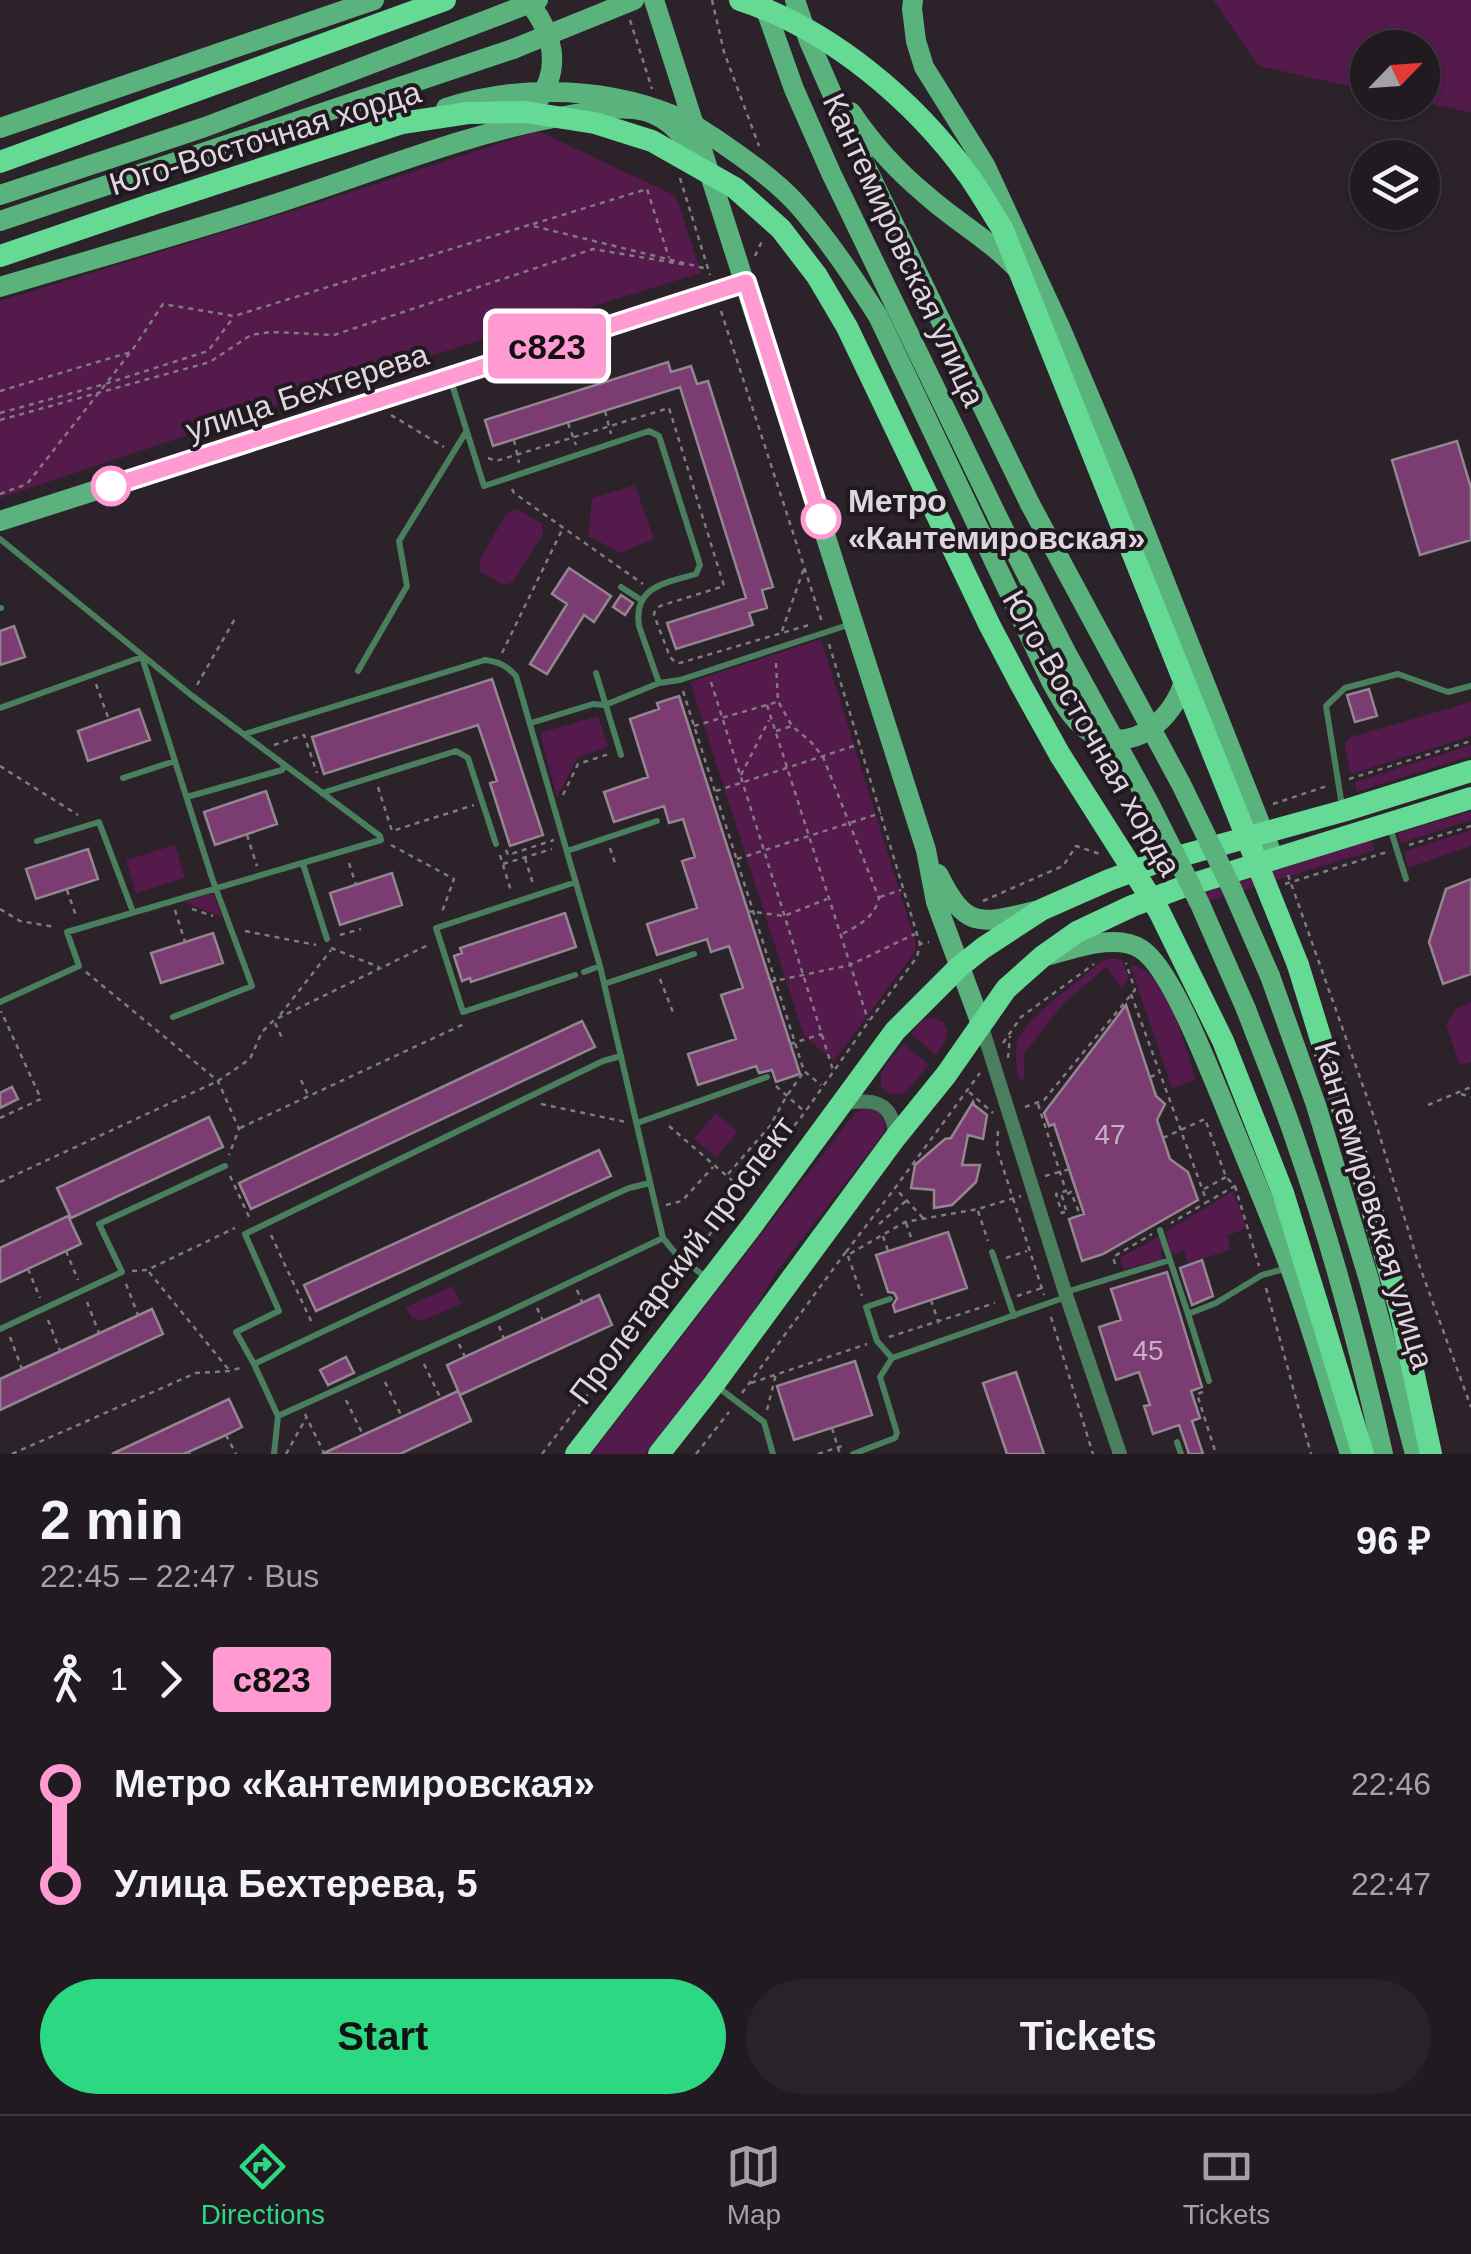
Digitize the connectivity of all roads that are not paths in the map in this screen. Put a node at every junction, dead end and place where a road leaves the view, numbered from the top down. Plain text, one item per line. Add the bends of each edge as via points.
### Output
1 (374, 0) edge
2 (445, 0) edge
3 (528, 0) edge
4 (538, 0) edge
5 (654, 0) edge
6 (740, 0) edge
7 (762, 0) edge
8 (795, 0) edge
9 (914, 0) edge
10 (631, 9) edge
11 (809, 41) junction
12 (402, 122) junction
13 (0, 128) edge
14 (484, 134) junction
15 (0, 162) edge
16 (0, 195) edge
17 (718, 195) junction
18 (0, 221) edge
19 (0, 256) edge
20 (746, 282) junction
21 (0, 287) edge
22 (1060, 327) junction
23 (449, 377) junction
24 (466, 432) junction
25 (0, 521) edge
26 (0, 539) edge
27 (620, 586) dead end
28 (641, 600) junction
29 (852, 623) junction
30 (1181, 624) junction
31 (142, 657) junction
32 (358, 671) dead end
33 (596, 673) dead end
34 (660, 683) junction
35 (1471, 686) edge
36 (605, 705) junction
37 (0, 708) edge
38 (530, 722) junction
39 (245, 734) junction
40 (620, 752) road end
41 (175, 760) junction
42 (284, 765) junction
43 (1471, 771) edge
44 (123, 778) dead end
45 (322, 793) junction
46 (187, 798) junction
47 (1471, 798) edge
48 (1343, 811) junction
49 (657, 821) dead end
50 (1389, 824) junction
51 (1268, 831) junction
52 (37, 841) dead end
53 (496, 844) road end
54 (926, 850) junction
55 (567, 851) junction
56 (1278, 858) junction
57 (303, 864) junction
58 (1406, 879) dead end
59 (576, 882) junction
60 (216, 889) junction
61 (1041, 910) junction
62 (133, 912) junction
63 (327, 939) road end
64 (694, 954) dead end
65 (1043, 956) junction
66 (600, 966) junction
67 (959, 966) junction
68 (584, 972) dead end
69 (575, 975) dead end
70 (604, 984) junction
71 (0, 1006) edge
72 (173, 1017) dead end
73 (982, 1024) junction
74 (622, 1056) junction
75 (767, 1077) dead end
76 (839, 1104) junction
77 (637, 1123) junction
78 (895, 1138) junction
79 (225, 1166) road end
80 (650, 1184) junction
81 (1160, 1230) road end
82 (663, 1238) junction
83 (992, 1252) road end
84 (1170, 1260) junction
85 (1290, 1267) junction
86 (710, 1280) junction
87 (1066, 1295) junction
88 (890, 1298) dead end
89 (1188, 1314) junction
90 (1014, 1316) junction
91 (3, 1328) edge
92 (892, 1358) junction
93 (254, 1364) junction
94 (1209, 1381) road end
95 (714, 1384) junction
96 (884, 1390) junction
97 (874, 1393) dead end
98 (278, 1416) junction
99 (1177, 1442) dead end
100 (274, 1454) edge
101 (576, 1454) edge
102 (659, 1454) edge
103 (772, 1454) edge
104 (852, 1454) edge
105 (1120, 1454) edge
106 (1181, 1454) edge
107 (1350, 1454) edge
108 (1362, 1454) edge
109 (1383, 1454) edge
110 (1415, 1454) edge
111 (1431, 1454) edge

1 - 13 main road
2 - 15 main road, Юго-Восточная хорда
3 - 14 main road via 549,39 549,85 515,120
4 - 16 main road, Юго-Восточная хорда, bridge
5 - 17 main road
6 - 111 main road, bridge via 805,29 865,67 928,127 1002,228 1298,965 1391,1276
7 - 109 main road, Кантемировская улица, bridge via 831,173 1000,522 1200,904 1246,1008 1331,1251
8 - 11 main road, Кантемировская улица
9 - 22 main road via 924,67 984,165
10 - 18 main road, Юго-Восточная хорда, bridge
11 - 22 main road via 868,138 926,195 999,250
11 - 110 main road, Кантемировская улица, bridge via 1030,504 1180,784 1270,976 1322,1122
12 - 19 main road, Юго-Восточная хорда, bridge
12 - 30 main road, bridge via 454,106 552,91 636,103 689,122 795,202 844,261 878,316 1051,682 1078,721 1114,739 1158,723 1184,683
12 - 108 main road, Юго-Восточная хорда, bridge via 525,112 652,141 735,188 782,230 817,276 1020,683 1158,911 1223,1042 1283,1193
14 - 17 main road via 598,110 647,112 677,129
14 - 21 main road
17 - 20 main road
20 - 23 main road, улица Бехтерева
20 - 29 main road
22 - 30 main road
23 - 24 lane
23 - 25 main road, улица Бехтерева
24 - 28 lane via 484,486 649,431 659,436 700,565 696,574
24 - 32 lane via 399,541 407,586
26 - 31 lane
27 - 28 lane
28 - 34 lane via 638,618
29 - 34 lane
29 - 54 main road
30 - 51 main road
31 - 37 lane
31 - 39 lane
31 - 41 lane
33 - 36 lane
34 - 36 lane
35 - 48 lane via 1448,692 1398,674 1346,688 1326,706
36 - 38 lane
36 - 40 lane
38 - 39 lane via 516,676 485,660
38 - 55 lane
39 - 42 lane
41 - 44 lane
41 - 46 lane
42 - 45 lane
42 - 46 lane
43 - 48 main road, Пролетарский проспект
45 - 53 lane via 456,751 468,758
45 - 57 lane via 381,840
46 - 60 lane
47 - 50 main road
48 - 51 main road, Пролетарский проспект
49 - 55 lane
50 - 56 main road
50 - 58 lane
51 - 56 main road
51 - 61 main road, Пролетарский проспект via 1155,863
52 - 62 lane via 99,822
54 - 61 main road via 950,898 969,917 989,922
54 - 67 main road
55 - 59 lane
56 - 65 main road via 1132,906
57 - 60 lane
57 - 63 lane
59 - 66 lane
59 - 69 lane via 436,928 464,1012
60 - 62 lane
60 - 72 lane via 252,986
61 - 67 main road, Пролетарский проспект
62 - 71 lane via 67,932 80,966
64 - 70 lane
65 - 73 main road via 1006,989
65 - 85 main road via 1123,942 1153,960 1206,1062
66 - 68 lane
66 - 70 lane
67 - 73 main road
67 - 76 main road, Пролетарский проспект via 895,1031
70 - 74 lane
73 - 78 main road
73 - 87 street
74 - 77 lane
74 - 93 lane via 253,1225 244,1234 279,1311 236,1332
75 - 77 lane
76 - 78 street, Пролетарский проспект via 866,1100 883,1106
76 - 86 main road, Пролетарский проспект
77 - 80 lane
78 - 95 main road
79 - 91 lane via 100,1224 122,1272
80 - 82 lane
80 - 93 lane via 629,1188
81 - 84 lane
82 - 86 lane
82 - 98 lane
83 - 90 lane
84 - 87 lane
84 - 89 lane
85 - 89 lane
85 - 107 main road
86 - 101 main road, Пролетарский проспект
87 - 90 lane
87 - 105 street
88 - 92 lane via 866,1307
89 - 94 lane
90 - 92 lane
92 - 96 lane via 880,1377
93 - 98 lane
95 - 102 main road
95 - 103 lane via 764,1422
96 - 97 lane
96 - 104 lane via 895,1438
98 - 100 lane
99 - 106 lane

